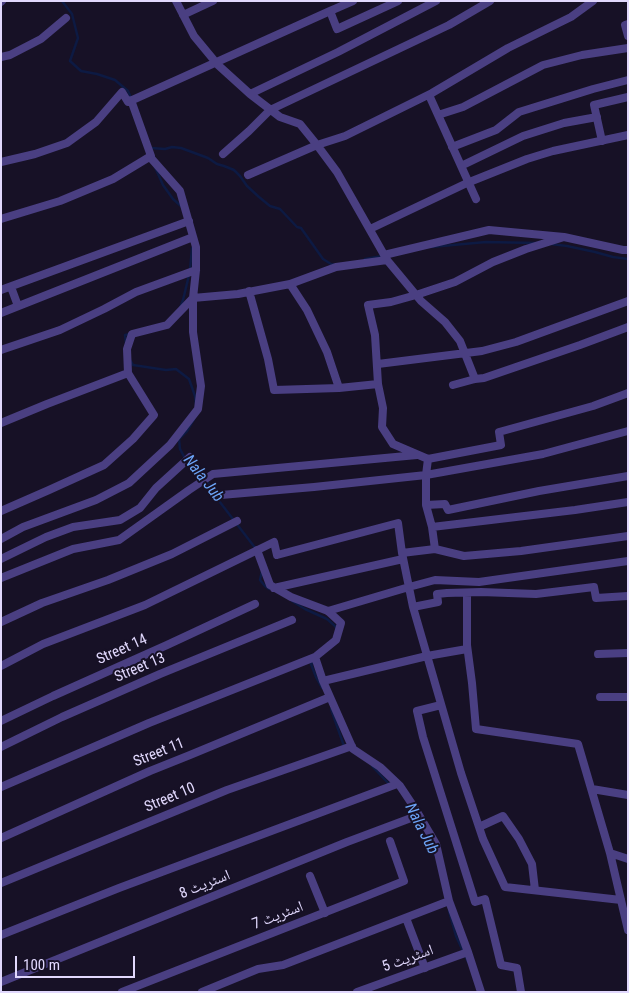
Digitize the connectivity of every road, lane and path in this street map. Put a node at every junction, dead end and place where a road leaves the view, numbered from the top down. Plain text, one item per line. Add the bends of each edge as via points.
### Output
1 (176, 1) edge
2 (213, 1) edge
3 (353, 1) edge
4 (398, 1) edge
5 (436, 1) edge
6 (490, 1) edge
7 (593, 1) edge
8 (330, 11) junction
9 (183, 15) junction
10 (66, 18) dead end
11 (628, 24) edge
12 (628, 36) edge
13 (628, 48) edge
14 (1, 57) edge
15 (216, 62) junction
16 (628, 80) edge
17 (250, 94) junction
18 (428, 94) junction
19 (628, 97) edge
20 (131, 100) junction
21 (270, 110) junction
22 (438, 115) junction
23 (597, 117) junction
24 (628, 135) edge
25 (602, 141) junction
26 (317, 145) junction
27 (452, 147) junction
28 (223, 154) dead end
29 (150, 157) junction
30 (1, 162) edge
31 (461, 166) junction
32 (248, 175) dead end
33 (468, 183) junction
34 (476, 199) dead end
35 (1, 220) edge
36 (188, 221) junction
37 (370, 229) junction
38 (193, 237) junction
39 (564, 237) junction
40 (628, 250) edge
41 (386, 257) junction
42 (196, 270) junction
43 (290, 284) junction
44 (11, 287) junction
45 (1, 290) edge
46 (249, 291) junction
47 (416, 295) junction
48 (193, 298) junction
49 (628, 301) edge
50 (18, 306) junction
51 (1, 313) edge
52 (628, 327) edge
53 (1, 350) edge
54 (465, 354) junction
55 (378, 364) junction
56 (128, 373) junction
57 (475, 378) junction
58 (378, 384) junction
59 (453, 385) dead end
60 (339, 388) junction
61 (628, 393) edge
62 (1, 423) edge
63 (628, 431) edge
64 (419, 455) junction
65 (190, 457) dead end
66 (428, 459) junction
67 (426, 475) junction
68 (628, 476) edge
69 (221, 495) dead end
70 (628, 502) edge
71 (426, 505) junction
72 (1, 510) edge
73 (237, 521) dead end
74 (432, 527) junction
75 (628, 536) edge
76 (1, 538) edge
77 (435, 549) junction
78 (257, 550) junction
79 (403, 556) junction
80 (1, 559) edge
81 (628, 561) edge
82 (1, 578) edge
83 (409, 587) junction
84 (274, 588) junction
85 (466, 592) junction
86 (628, 596) edge
87 (254, 604) dead end
88 (413, 607) junction
89 (328, 611) junction
90 (292, 620) dead end
91 (1, 622) edge
92 (467, 650) junction
93 (628, 653) edge
94 (598, 654) dead end
95 (427, 656) junction
96 (315, 657) junction
97 (1, 666) edge
98 (323, 680) junction
99 (600, 696) dead end
100 (330, 697) junction
101 (628, 698) edge
102 (441, 705) junction
103 (1, 721) edge
104 (352, 746) junction
105 (1, 747) edge
106 (397, 784) junction
107 (1, 787) edge
108 (592, 789) junction
109 (628, 795) edge
110 (419, 815) junction
111 (479, 827) junction
112 (1, 838) edge
113 (390, 841) dead end
114 (610, 853) junction
115 (628, 859) edge
116 (310, 876) dead end
117 (1, 883) edge
118 (618, 886) junction
119 (628, 889) edge
120 (534, 890) junction
121 (621, 900) junction
122 (449, 901) junction
123 (325, 913) junction
124 (406, 918) junction
125 (627, 921) edge
126 (628, 930) edge
127 (1, 936) edge
128 (468, 952) junction
129 (425, 968) junction
130 (1, 982) edge
131 (122, 992) edge
132 (202, 992) edge
133 (357, 992) edge
134 (481, 992) edge
135 (520, 992) edge

1 - 9 street
2 - 9 street
3 - 8 street
4 - 8 street via 337,28
5 - 17 street
6 - 21 street via 449,26
7 - 18 street via 571,17 508,48
8 - 15 street
9 - 15 street via 194,36
10 - 14 street via 42,39
11 - 12 street via 624,25
13 - 22 street via 543,65 463,107
15 - 17 street
15 - 20 street
16 - 27 street via 519,112 496,130
17 - 21 street
18 - 22 street
18 - 26 street via 345,136
19 - 23 street via 594,105
20 - 29 street
20 - 30 street via 128,102 122,92 96,122 67,143
21 - 26 street via 300,124
21 - 28 street
22 - 27 street
23 - 25 street
23 - 31 street via 523,136
24 - 25 street
25 - 33 street via 527,159
26 - 32 street
26 - 37 street via 337,172
27 - 31 street
29 - 35 street via 113,179
29 - 36 street via 180,191
31 - 33 street
33 - 34 street
33 - 37 street
36 - 38 street
36 - 44 street
37 - 41 street
38 - 42 street
38 - 50 street
39 - 40 street
39 - 41 street via 489,230
39 - 47 street via 526,249 455,282
41 - 43 street via 336,267
41 - 47 street
42 - 48 street
42 - 53 street via 136,292 60,330
43 - 46 street
43 - 60 street via 328,352
44 - 45 street
44 - 50 street
46 - 48 street
46 - 60 street via 274,390
47 - 54 street via 460,340
47 - 55 street via 368,305
48 - 56 street via 167,324 132,334 127,349
48 - 76 street via 193,332 201,386 198,409 170,445 128,483 96,500
49 - 54 street via 516,342
50 - 51 street
52 - 57 street via 484,378
54 - 55 street
54 - 57 street
55 - 58 street
56 - 62 street
56 - 72 street via 154,415 133,439 104,464
57 - 59 street
58 - 60 street
58 - 64 street via 383,408 382,427 393,444
61 - 66 street via 499,432 501,445
63 - 67 street via 543,454
64 - 66 street
64 - 82 street via 213,474 119,540 73,549
65 - 80 street via 156,488 140,508 120,520 73,527
66 - 67 street
67 - 69 street
67 - 71 street
68 - 71 street via 448,510 445,504
70 - 74 street
71 - 74 street
73 - 91 street via 172,554 42,603
74 - 77 street
75 - 77 street via 521,552 464,556
77 - 79 street
78 - 79 street via 274,542 277,555 398,523
78 - 84 street
78 - 97 street via 145,605 43,644
79 - 83 street
79 - 84 street
81 - 83 street via 479,582 435,580
83 - 88 street
83 - 89 street
84 - 89 street
85 - 86 street via 536,594 594,587 596,598
85 - 88 street via 437,594 438,602
85 - 92 street
87 - 103 street, Street 14
88 - 95 street
89 - 96 street via 341,623 336,640
90 - 105 street, Street 13 via 160,674
92 - 95 street
92 - 108 street via 476,729 578,744
93 - 94 street
95 - 98 street
95 - 102 street
96 - 98 street
96 - 107 street
98 - 100 street
99 - 101 street
100 - 104 street
100 - 112 street, Street 11 via 150,770
102 - 111 street
102 - 135 street via 417,711 423,736 475,902 485,898 501,965 518,968
104 - 106 street
104 - 117 street, Street 10 via 227,790
106 - 110 street
106 - 127 street
108 - 109 street
108 - 114 street
110 - 122 street via 436,844
110 - 130 street, اسٹریٹ 8
111 - 120 street via 505,887
111 - 120 street via 503,816 532,864
113 - 123 street, اسٹریٹ 7 via 404,881
114 - 115 street
114 - 118 street
116 - 123 street
118 - 119 street
118 - 121 street
120 - 121 street
121 - 125 street
122 - 124 street
122 - 128 street
123 - 131 street, اسٹریٹ 7
124 - 129 street
124 - 132 street via 283,966 258,969
125 - 126 street
128 - 129 street, اسٹریٹ 5
128 - 134 street
129 - 133 street, اسٹریٹ 5

